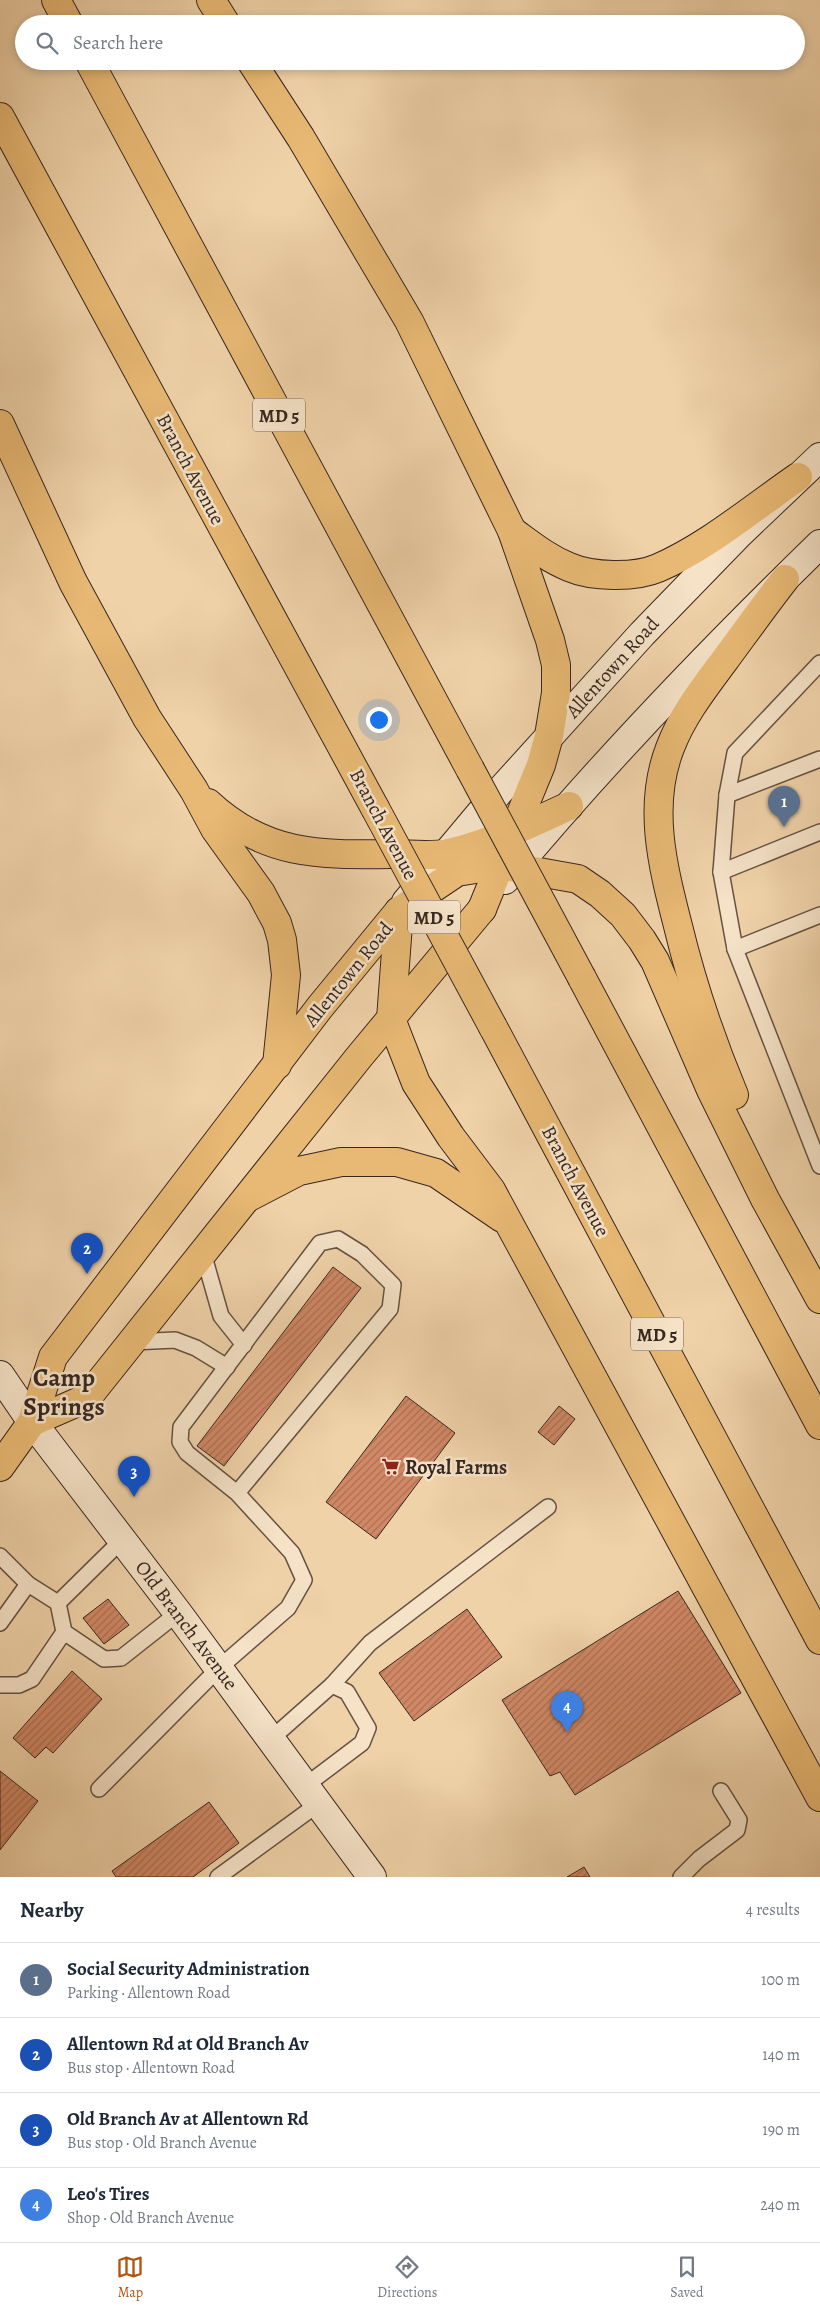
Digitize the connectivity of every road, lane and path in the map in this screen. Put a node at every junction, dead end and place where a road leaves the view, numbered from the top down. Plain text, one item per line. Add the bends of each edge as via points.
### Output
1 (56, 0) edge
2 (211, 0) edge
3 (64, 15) edge
4 (220, 15) edge
5 (94, 70) edge
6 (257, 70) edge
7 (0, 117) edge
8 (0, 424) edge
9 (820, 457) edge
10 (798, 477) junction
11 (512, 530) junction
12 (820, 544) edge
13 (785, 579) junction
14 (820, 663) edge
15 (549, 736) junction
16 (817, 759) edge
17 (194, 790) junction
18 (727, 795) junction
19 (569, 806) junction
20 (514, 832) junction
21 (820, 832) edge
22 (447, 853) junction
23 (508, 866) junction
24 (721, 872) junction
25 (399, 911) junction
26 (820, 915) edge
27 (735, 949) junction
28 (392, 1019) junction
29 (277, 1065) junction
30 (820, 1166) edge
31 (247, 1198) junction
32 (507, 1221) junction
33 (202, 1253) junction
34 (814, 1288) edge
35 (132, 1342) junction
36 (244, 1345) junction
37 (227, 1367) junction
38 (0, 1375) edge
39 (32, 1422) junction
40 (820, 1424) edge
41 (0, 1467) edge
42 (237, 1493) junction
43 (548, 1507) dead end
44 (123, 1539) junction
45 (0, 1556) edge
46 (28, 1584) junction
47 (58, 1604) junction
48 (178, 1613) junction
49 (0, 1623) edge
50 (64, 1632) junction
51 (820, 1640) edge
52 (219, 1668) junction
53 (0, 1685) edge
54 (332, 1685) junction
55 (271, 1739) junction
56 (99, 1789) dead end
57 (722, 1791) dead end
58 (312, 1795) junction
59 (820, 1797) edge
60 (218, 1877) edge
61 (372, 1877) edge
62 (681, 1877) edge

1 - 3 main road
2 - 4 main road
5 - 40 main road, MD 5, bridge
6 - 11 main road via 306,146 409,321
7 - 51 main road, Branch Avenue / MD 5, bridge via 494,1027
8 - 17 main road via 73,582 147,718
9 - 10 main road, Allentown Road
10 - 11 main road via 700,545 657,568 615,576 570,568 545,556
10 - 15 main road, Allentown Road via 692,581
11 - 15 main road via 556,665 556,693
12 - 13 main road
13 - 19 main road via 677,687
13 - 34 main road via 681,724 662,773 658,828 662,863 690,975 717,1055
14 - 18 lane via 735,753
15 - 20 main road
15 - 22 main road, Allentown Road
16 - 18 lane
17 - 22 main road via 235,825 286,848 328,855
17 - 29 main road via 215,829 261,893 278,923 286,975
18 - 24 lane
19 - 20 main road
19 - 23 main road
20 - 22 main road
20 - 23 main road
21 - 24 lane
22 - 25 main road, Allentown Road
23 - 25 main road via 457,872
23 - 28 main road via 482,908
23 - 34 main road via 578,879 600,894 642,940 715,1098
24 - 27 lane
25 - 28 main road
25 - 29 main road, Allentown Road
26 - 27 lane
27 - 30 lane
28 - 31 main road
28 - 32 main road via 416,1083 491,1190
29 - 39 main road, Allentown Road via 53,1357
31 - 32 main road via 299,1171 341,1162 397,1162 436,1173
31 - 33 main road
32 - 59 main road
33 - 35 main road
33 - 36 lane via 221,1316
35 - 37 lane via 175,1340 196,1348
35 - 39 main road via 87,1398
36 - 37 lane
36 - 42 lane via 320,1243 338,1239 362,1254 393,1285 390,1309
37 - 42 lane via 182,1428 180,1442 187,1453
38 - 39 main road, Old Branch Avenue
39 - 41 main road, Allentown Road
39 - 44 main road, Old Branch Avenue
42 - 52 lane via 292,1552 304,1580 288,1608
43 - 54 lane via 370,1643
44 - 47 lane
44 - 48 main road, Old Branch Avenue
45 - 46 lane
46 - 47 lane
46 - 49 lane
47 - 50 lane
48 - 50 lane via 121,1658 104,1659
48 - 52 main road, Old Branch Avenue
50 - 53 lane via 32,1679 19,1685
52 - 55 main road, Old Branch Avenue
52 - 56 lane
54 - 55 lane
54 - 58 lane via 347,1692 368,1728 362,1743
55 - 58 main road, Old Branch Avenue
57 - 62 lane via 739,1820 737,1830
58 - 60 lane
58 - 61 main road, Old Branch Avenue

